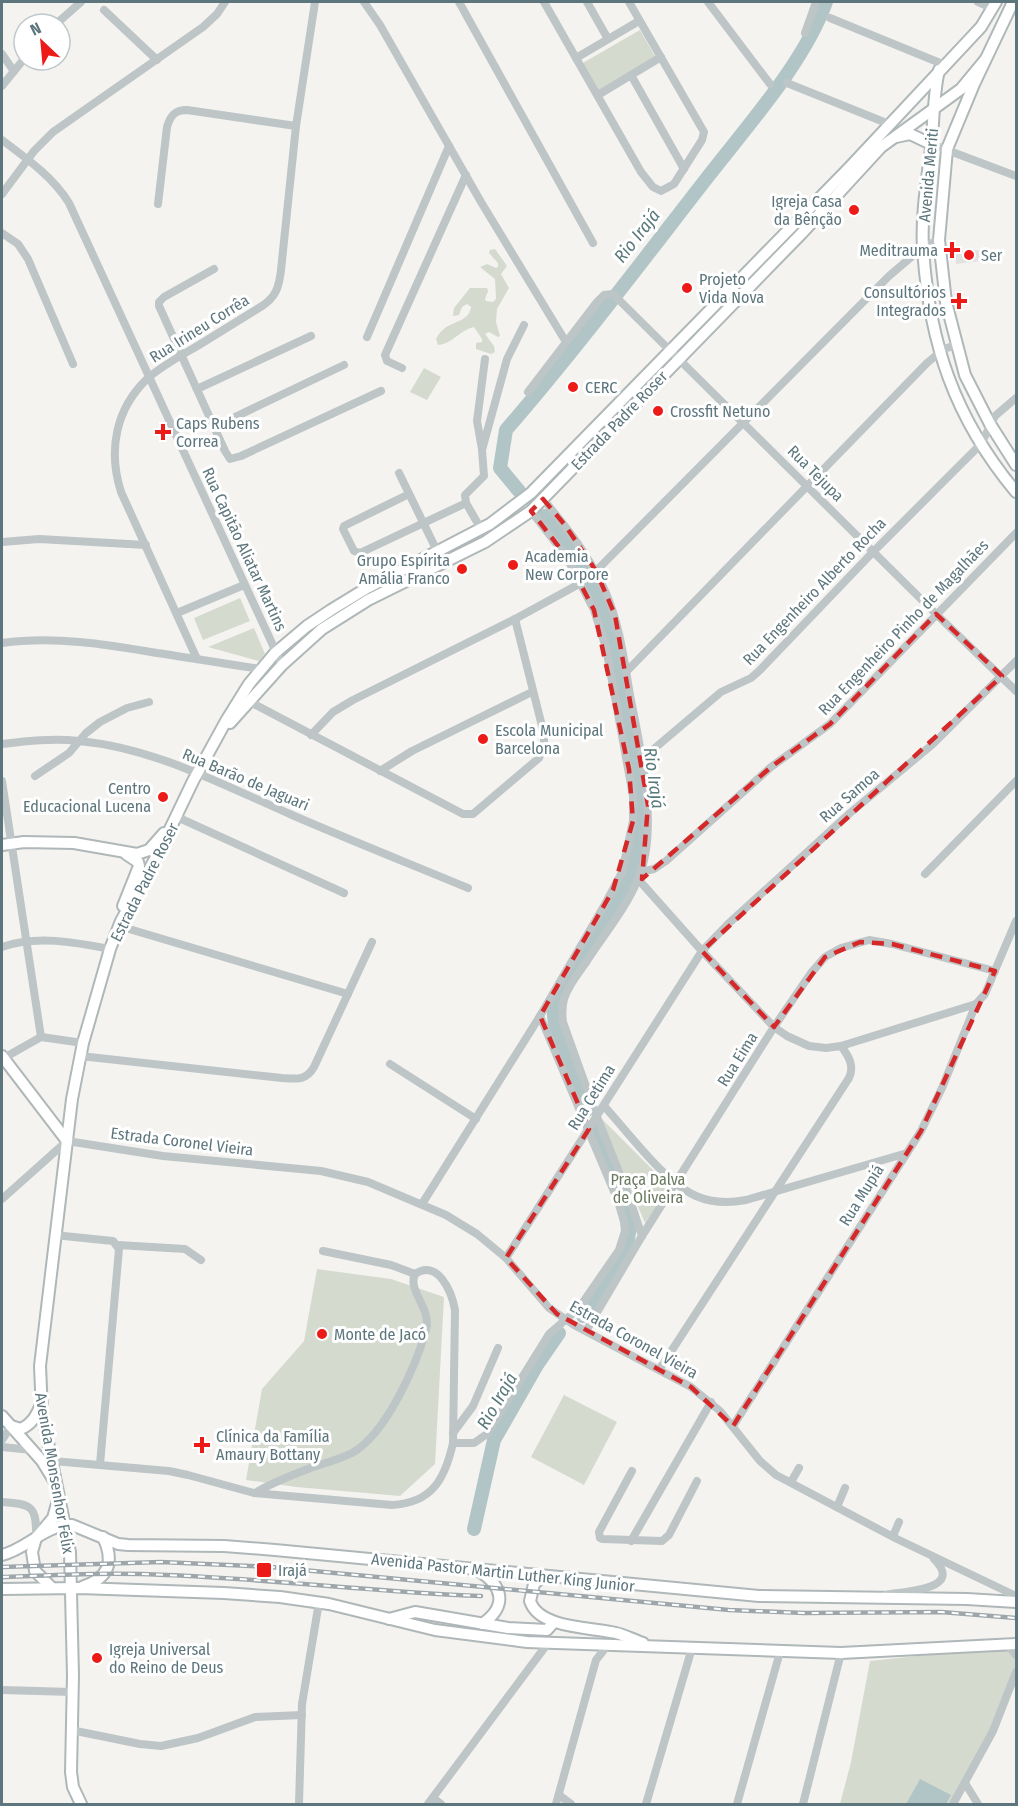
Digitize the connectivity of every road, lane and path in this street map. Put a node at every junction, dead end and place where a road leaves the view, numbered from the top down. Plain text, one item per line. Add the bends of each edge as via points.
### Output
1 (81, 2) edge
2 (225, 2) edge
3 (315, 2) edge
4 (364, 2) edge
5 (459, 2) edge
6 (544, 2) edge
7 (587, 2) edge
8 (628, 2) edge
9 (708, 2) edge
10 (816, 2) edge
11 (978, 2) edge
12 (1013, 2) edge
13 (994, 5) edge
14 (104, 10) dead end
15 (70, 12) edge
16 (831, 18) dead end
17 (639, 21) junction
18 (805, 33) dead end
19 (608, 39) junction
20 (2, 54) edge
21 (660, 57) junction
22 (576, 58) junction
23 (157, 60) junction
24 (985, 60) junction
25 (12, 67) edge
26 (942, 67) junction
27 (12, 72) edge
28 (631, 75) junction
29 (787, 83) dead end
30 (770, 84) dead end
31 (2, 86) edge
32 (598, 95) junction
33 (933, 108) junction
34 (889, 124) junction
35 (296, 126) junction
36 (893, 138) junction
37 (2, 140) edge
38 (931, 144) junction
39 (449, 146) junction
40 (947, 149) junction
41 (27, 159) junction
42 (684, 169) junction
43 (466, 175) junction
44 (1017, 176) edge
45 (2, 194) edge
46 (158, 204) dead end
47 (2, 232) edge
48 (939, 240) junction
49 (593, 243) dead end
50 (923, 247) junction
51 (214, 269) dead end
52 (524, 325) dead end
53 (311, 336) dead end
54 (367, 337) dead end
55 (566, 342) junction
56 (957, 345) junction
57 (939, 352) junction
58 (675, 355) junction
59 (181, 356) junction
60 (484, 359) dead end
61 (73, 364) dead end
62 (344, 365) dead end
63 (402, 368) dead end
64 (150, 377) junction
65 (196, 389) junction
66 (381, 391) dead end
67 (528, 392) dead end
68 (1017, 398) edge
69 (744, 422) junction
70 (990, 424) junction
71 (214, 427) junction
72 (981, 444) junction
73 (482, 450) junction
74 (1017, 465) edge
75 (399, 473) dead end
76 (808, 486) junction
77 (1017, 492) edge
78 (409, 494) junction
79 (543, 499) junction
80 (466, 503) junction
81 (531, 511) junction
82 (424, 524) junction
83 (481, 529) junction
84 (1017, 533) edge
85 (2, 542) edge
86 (146, 545) junction
87 (437, 551) junction
88 (873, 552) junction
89 (596, 571) junction
90 (581, 582) junction
91 (244, 585) junction
92 (177, 614) junction
93 (936, 614) junction
94 (515, 619) junction
95 (2, 643) edge
96 (276, 652) junction
97 (197, 659) junction
98 (1017, 661) edge
99 (282, 665) junction
100 (261, 669) junction
101 (626, 672) junction
102 (1002, 676) junction
103 (1017, 691) edge
104 (532, 692) junction
105 (148, 702) dead end
106 (250, 702) junction
107 (219, 735) junction
108 (311, 735) junction
109 (79, 741) junction
110 (2, 744) edge
111 (642, 759) junction
112 (380, 771) junction
113 (197, 772) junction
114 (35, 776) dead end
115 (2, 781) edge
116 (1017, 781) edge
117 (176, 818) junction
118 (7, 844) edge
119 (124, 852) junction
120 (925, 874) dead end
121 (640, 876) junction
122 (468, 888) dead end
123 (344, 893) dead end
124 (1017, 921) edge
125 (120, 924) junction
126 (27, 941) junction
127 (372, 942) dead end
128 (2, 947) edge
129 (110, 949) junction
130 (702, 951) junction
131 (995, 971) junction
132 (348, 994) junction
133 (976, 1004) junction
134 (540, 1016) junction
135 (774, 1027) junction
136 (41, 1037) junction
137 (83, 1043) junction
138 (841, 1046) junction
139 (80, 1056) junction
140 (2, 1057) edge
141 (390, 1064) dead end
142 (604, 1106) junction
143 (597, 1117) junction
144 (476, 1119) junction
145 (589, 1129) junction
146 (67, 1141) junction
147 (906, 1153) junction
148 (676, 1183) junction
149 (776, 1192) junction
150 (2, 1199) edge
151 (422, 1204) junction
152 (54, 1235) junction
153 (642, 1236) junction
154 (118, 1245) junction
155 (323, 1251) dead end
156 (506, 1258) junction
157 (201, 1260) dead end
158 (415, 1274) junction
159 (566, 1320) junction
160 (586, 1331) junction
161 (498, 1348) dead end
162 (659, 1370) junction
163 (711, 1402) junction
164 (41, 1405) junction
165 (2, 1416) edge
166 (733, 1426) junction
167 (16, 1428) junction
168 (453, 1438) junction
169 (2, 1440) edge
170 (2, 1447) edge
171 (32, 1450) junction
172 (53, 1461) junction
173 (100, 1464) junction
174 (799, 1468) dead end
175 (632, 1471) dead end
176 (697, 1481) dead end
177 (792, 1482) junction
178 (845, 1488) dead end
179 (58, 1492) junction
180 (254, 1493) junction
181 (2, 1502) edge
182 (837, 1507) junction
183 (899, 1522) dead end
184 (66, 1524) junction
185 (893, 1536) junction
186 (103, 1537) junction
187 (36, 1538) junction
188 (631, 1541) junction
189 (926, 1553) junction
190 (2, 1555) edge
191 (479, 1571) junction
192 (543, 1576) junction
193 (51, 1587) junction
194 (75, 1588) junction
195 (2, 1589) edge
196 (1017, 1596) edge
197 (869, 1598) junction
198 (319, 1602) junction
199 (1017, 1602) edge
200 (388, 1619) junction
201 (554, 1622) junction
202 (482, 1624) junction
203 (548, 1643) junction
204 (1013, 1643) edge
205 (588, 1645) junction
206 (607, 1646) junction
207 (653, 1646) junction
208 (693, 1648) junction
209 (780, 1652) junction
210 (842, 1653) junction
211 (1017, 1655) edge
212 (596, 1660) junction
213 (1017, 1672) edge
214 (2, 1690) edge
215 (72, 1692) junction
216 (302, 1715) junction
217 (71, 1730) junction
218 (965, 1783) junction
219 (559, 1795) junction
220 (430, 1801) edge
221 (81, 1804) edge
222 (299, 1804) edge
223 (441, 1804) edge
224 (556, 1804) edge
225 (572, 1804) edge
226 (646, 1804) edge
227 (737, 1804) edge
228 (802, 1804) edge
229 (953, 1804) edge
230 (978, 1804) edge

1 - 15 street
2 - 23 street via 211,21
3 - 35 street, Rua Irineu Corrêa
4 - 39 street
5 - 49 street
6 - 22 street
7 - 19 street
8 - 17 street
9 - 30 street
10 - 18 street
11 - 13 street
12 - 24 main road, Avenida Meriti
13 - 26 main road via 981,27
14 - 23 street
16 - 26 street
17 - 19 street
17 - 21 street
19 - 22 street
20 - 25 street
21 - 28 street
21 - 42 street via 704,132
22 - 32 street
23 - 41 street via 61,126
24 - 33 main road, Estrada Padre Roser via 961,89
24 - 40 main road, Avenida Meriti
26 - 33 main road, Avenida Meriti
26 - 34 main road, Estrada Padre Roser
27 - 31 street
28 - 32 street
28 - 42 street
29 - 34 street
32 - 42 street via 653,187 662,191 670,188
33 - 36 main road, Estrada Padre Roser
33 - 38 main road, Avenida Meriti
34 - 58 main road, Estrada Padre Roser
35 - 46 street via 178,111 167,127
35 - 59 street, Rua Irineu Corrêa via 277,291 262,306
36 - 38 main road via 910,134
36 - 58 main road, Estrada Padre Roser via 802,234
37 - 41 street, Rua Capitão Aliatar Martins
38 - 40 street
38 - 50 main road, Avenida Meriti
39 - 43 street
39 - 54 street
40 - 44 street
40 - 48 main road, Avenida Meriti
41 - 45 street
41 - 64 street, Rua Capitão Aliatar Martins via 57,186 69,203
43 - 55 street
43 - 63 street via 385,355 387,361
47 - 61 street via 18,244 28,259
48 - 50 street
48 - 56 main road, Avenida Meriti
50 - 57 main road, Avenida Meriti
50 - 69 street via 889,276
51 - 59 street via 159,302
52 - 73 street via 504,368
53 - 65 street
55 - 58 street, Rua Tejupa via 604,295 616,296
55 - 67 street, Rua Tejupa
56 - 57 street
56 - 70 main road, Avenida Meriti via 965,375
57 - 72 main road, Avenida Meriti via 953,392
57 - 76 street
58 - 69 street, Rua Tejupa
58 - 79 main road, Estrada Padre Roser
58 - 83 main road, Estrada Padre Roser via 531,493
59 - 64 street, Rua Irineu Corrêa
59 - 65 street
60 - 73 street via 477,421
62 - 71 street
64 - 86 street, Rua Irineu Corrêa via 123,411 114,461 121,492
64 - 91 street, Rua Capitão Aliatar Martins
65 - 71 street
66 - 71 street via 241,456 229,457
68 - 70 street, Rua Engenheiro Alberto Rocha via 1000,410
69 - 76 street, Rua Tejupa
69 - 89 street
70 - 72 street, Rua Engenheiro Alberto Rocha
70 - 74 main road, Avenida Meriti
72 - 77 main road, Avenida Meriti
72 - 88 street, Rua Engenheiro Alberto Rocha
73 - 80 street via 484,476 465,495
75 - 78 street
76 - 88 street, Rua Tejupa
76 - 101 street
78 - 82 street
78 - 82 street via 346,524 343,529 354,551 360,553
79 - 81 main road, Estrada Padre Roser
79 - 89 street
80 - 82 street
80 - 83 street
81 - 90 street
81 - 99 main road, Estrada Padre Roser via 469,552 368,600 329,624
82 - 87 street
83 - 87 main road, Estrada Padre Roser
84 - 93 street, Rua Engenheiro Pinho de Magalhães
85 - 86 street via 39,539
86 - 92 street, Rua Irineu Corrêa
87 - 96 main road, Estrada Padre Roser via 331,610
88 - 93 street, Rua Tejupa
88 - 111 street, Rua Engenheiro Alberto Rocha via 759,671 721,692
89 - 101 street via 615,615
90 - 94 street
90 - 134 street via 606,648 629,768 633,821 622,872
91 - 92 street
91 - 96 street, Rua Capitão Aliatar Martins
92 - 97 street, Rua Irineu Corrêa
93 - 102 street, Rua Tejupa
93 - 121 street, Rua Engenheiro Pinho de Magalhães via 830,724 771,767 666,861
94 - 104 street
94 - 108 street via 353,700 333,712
95 - 97 street via 93,642
96 - 99 street, Rua Capitão Aliatar Martins
96 - 100 main road, Estrada Padre Roser
97 - 100 street
98 - 102 street, Rua Samoa
99 - 106 main road, Estrada Padre Roser
100 - 107 main road, Estrada Padre Roser
101 - 111 street
102 - 103 street, Rua Tejupa
102 - 130 street, Rua Samoa via 933,744 834,827
104 - 112 street
104 - 112 street via 543,734 543,752 477,812 463,814
105 - 109 street via 100,722
106 - 107 main road, Estrada Padre Roser
106 - 108 street
107 - 113 main road, Estrada Padre Roser
108 - 112 street
109 - 110 street, Rua Barão de Jaguari
109 - 113 street, Rua Barão de Jaguari via 145,754
109 - 114 street via 69,753
111 - 121 street via 648,805
113 - 117 main road, Estrada Padre Roser
113 - 122 street, Rua Barão de Jaguari
115 - 118 street
116 - 120 street
117 - 119 main road via 149,850 137,854
117 - 123 street
117 - 125 main road, Estrada Padre Roser
118 - 119 main road via 74,843
118 - 126 street
119 - 125 main road via 140,866 124,902
121 - 130 street
121 - 143 street via 564,1001 563,1022
124 - 131 street, Rua Mupiá
125 - 129 main road, Estrada Padre Roser
125 - 132 street
126 - 128 street
126 - 129 street
126 - 136 street
127 - 132 street
129 - 137 main road, Estrada Padre Roser
130 - 135 street
130 - 142 street, Rua Cetima
131 - 133 street, Rua Mupiá
131 - 135 street, Rua Eima via 892,944 860,942 825,957
132 - 139 street via 311,1073 303,1078
133 - 138 street
133 - 147 street, Rua Mupiá via 928,1118
134 - 144 street
134 - 145 street
135 - 138 street via 809,1046
135 - 148 street, Rua Eima
136 - 137 street
136 - 140 street
137 - 139 main road, Estrada Padre Roser
138 - 149 street via 850,1060 852,1073
139 - 146 main road, Estrada Padre Roser
140 - 146 main road
141 - 144 street
142 - 143 street, Rua Cetima
142 - 148 street
143 - 145 street, Rua Cetima
143 - 153 street
144 - 151 street
145 - 156 street, Rua Cetima
145 - 159 street via 620,1206 625,1232 619,1250 597,1283
146 - 150 street
146 - 151 street, Estrada Coronel Vieira via 163,1156 337,1173
146 - 152 main road, Avenida Monsenhor Félix
147 - 149 street
147 - 166 street, Rua Mupiá
148 - 149 street via 697,1197 719,1202
148 - 153 street, Rua Eima
149 - 162 street
151 - 156 street, Estrada Coronel Vieira via 477,1234
152 - 154 street via 112,1241
152 - 164 main road, Avenida Monsenhor Félix via 40,1366
153 - 160 street, Rua Eima
154 - 157 street via 185,1249
154 - 173 street
155 - 158 street via 392,1265
156 - 159 street, Estrada Coronel Vieira via 542,1301
158 - 168 street via 428,1270 441,1276 454,1302
158 - 180 street via 414,1286 428,1316 426,1330 405,1383 378,1429 352,1453
159 - 160 street, Estrada Coronel Vieira
159 - 168 street via 549,1334 488,1434 474,1443
160 - 162 street, Estrada Coronel Vieira
161 - 168 street via 473,1406
162 - 163 street, Estrada Coronel Vieira
163 - 166 street, Estrada Coronel Vieira
163 - 188 street
164 - 167 main road via 34,1419
164 - 172 main road, Avenida Monsenhor Félix
165 - 167 main road
166 - 177 street, Estrada Coronel Vieira via 760,1461
167 - 169 street
167 - 171 main road
167 - 172 main road
168 - 180 street via 448,1463 435,1486 422,1499 411,1503 392,1505
170 - 171 street
171 - 179 main road via 45,1465
172 - 173 street
172 - 179 main road, Avenida Monsenhor Félix
173 - 180 street via 188,1475
174 - 177 street
175 - 188 street via 598,1535 602,1539
176 - 188 street via 666,1539
177 - 182 street, Estrada Coronel Vieira
178 - 182 street
179 - 184 main road, Avenida Monsenhor Félix
179 - 187 main road via 52,1518
181 - 187 street via 20,1503 33,1510
182 - 185 street, Estrada Coronel Vieira
183 - 185 street
184 - 186 main road, Avenida Pastor Martin Luther King Junior
184 - 187 main road
184 - 194 main road, Avenida Monsenhor Félix
185 - 189 street, Estrada Coronel Vieira
186 - 191 main road, Avenida Pastor Martin Luther King Junior via 128,1545 224,1546
186 - 194 main road via 110,1556 106,1571 92,1583
187 - 190 main road
187 - 193 main road via 32,1552 35,1571
189 - 196 street, Estrada Coronel Vieira
189 - 197 street, Estrada Coronel Vieira via 943,1571 939,1583
191 - 192 main road, Avenida Pastor Martin Luther King Junior
191 - 202 main road via 496,1586 499,1601 494,1614
192 - 197 main road, Avenida Pastor Martin Luther King Junior via 759,1596
192 - 201 main road via 534,1584 530,1601 536,1612
193 - 194 main road
193 - 195 main road
194 - 198 main road via 249,1594
194 - 215 main road, Avenida Monsenhor Félix
197 - 199 main road, Avenida Pastor Martin Luther King Junior
198 - 200 main road
198 - 216 street
200 - 202 main road via 415,1612
200 - 203 main road via 494,1639
201 - 202 main road via 547,1630
201 - 207 main road via 615,1633
203 - 205 main road
203 - 220 street
204 - 210 main road
204 - 211 street
205 - 206 main road
205 - 212 street
206 - 207 main road
206 - 212 street
207 - 208 main road
208 - 209 main road
208 - 226 street
209 - 210 main road
209 - 227 street
210 - 228 street
212 - 219 street
213 - 218 street via 993,1731
214 - 215 street
215 - 217 main road, Avenida Monsenhor Félix
216 - 217 street via 255,1718 183,1743 161,1746
216 - 222 street
217 - 221 main road, Avenida Monsenhor Félix via 73,1787
218 - 229 street
218 - 230 street
219 - 224 street
219 - 225 street
220 - 223 street

